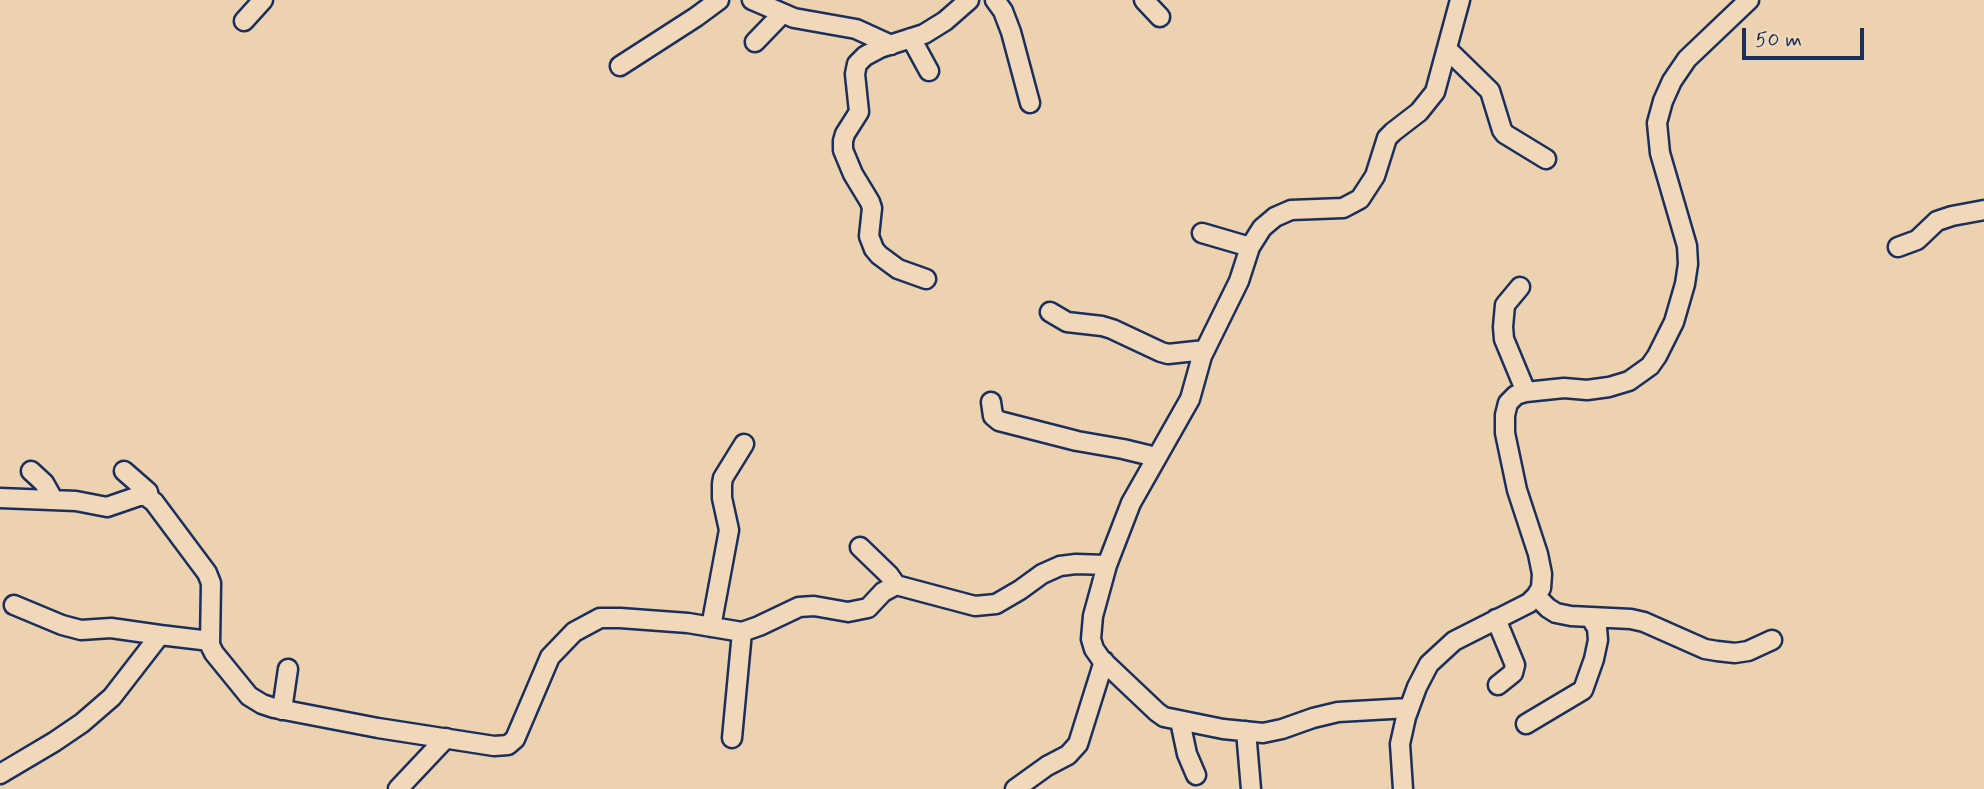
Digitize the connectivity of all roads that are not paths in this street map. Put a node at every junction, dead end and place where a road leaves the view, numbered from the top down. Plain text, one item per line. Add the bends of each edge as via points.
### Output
1 (263, 0) edge
2 (719, 0) edge
3 (752, 0) edge
4 (969, 0) edge
5 (996, 0) edge
6 (1144, 0) edge
7 (1460, 0) edge
8 (1749, 0) edge
9 (782, 14) junction
10 (1160, 18) dead end
11 (244, 21) dead end
12 (911, 38) junction
13 (755, 42) dead end
14 (891, 45) junction
15 (1447, 49) junction
16 (620, 66) dead end
17 (929, 71) dead end
18 (1030, 103) dead end
19 (1546, 159) dead end
20 (1984, 210) edge
21 (1202, 233) dead end
22 (1250, 247) junction
23 (1898, 247) dead end
24 (926, 279) dead end
25 (1520, 287) dead end
26 (1050, 312) dead end
27 (1205, 350) junction
28 (1526, 392) junction
29 (991, 402) dead end
30 (744, 444) dead end
31 (1156, 457) junction
32 (32, 471) dead end
33 (124, 471) dead end
34 (0, 498) edge
35 (149, 498) junction
36 (53, 499) junction
37 (860, 547) dead end
38 (1107, 565) junction
39 (896, 585) junction
40 (1536, 596) junction
41 (14, 605) dead end
42 (1590, 617) junction
43 (1496, 620) junction
44 (711, 627) junction
45 (742, 632) junction
46 (160, 635) junction
47 (1772, 640) dead end
48 (210, 641) junction
49 (1104, 661) junction
50 (288, 669) dead end
51 (1498, 685) dead end
52 (1409, 708) junction
53 (282, 710) junction
54 (1180, 721) junction
55 (1526, 724) dead end
56 (1246, 731) junction
57 (446, 738) junction
58 (732, 738) dead end
59 (0, 774) edge
60 (1196, 775) dead end
61 (398, 789) edge
62 (1015, 789) edge
63 (1251, 789) edge
64 (1403, 789) edge

1 - 11 street
2 - 16 street
3 - 9 street
4 - 12 street via 945,21
5 - 18 street via 1011,32
6 - 10 street
7 - 15 street
8 - 28 street via 1686,59 1672,81 1657,123 1688,264 1674,322 1657,356 1641,374 1609,387
9 - 13 street
9 - 14 street via 856,30
12 - 14 street
12 - 17 street
14 - 24 street via 857,64 859,112 845,134 843,150 872,208 869,236 874,248 898,269
15 - 19 street via 1490,91 1502,130
15 - 22 street via 1435,92 1387,138 1375,176 1360,199 1343,208 1291,209 1262,228
20 - 23 street via 1937,221 1917,240
21 - 22 street
22 - 27 street via 1240,281
25 - 28 street via 1505,305 1503,327
26 - 27 street via 1067,322 1112,329 1168,354
27 - 31 street via 1190,399
28 - 40 street via 1508,403 1505,433 1542,574
29 - 31 street via 993,416 999,421
30 - 44 street via 723,478 729,530
31 - 38 street via 1131,503
32 - 36 street
33 - 35 street
34 - 36 street
35 - 36 street via 107,507
35 - 48 street via 207,573 211,583
37 - 39 street
38 - 39 street via 1060,566 1004,600 984,606
38 - 49 street via 1091,639
39 - 45 street via 868,608 848,612 799,607
40 - 42 street via 1556,613
40 - 43 street
41 - 46 street via 80,630 111,628
42 - 47 street via 1644,622 1717,651 1748,651
42 - 55 street via 1598,640 1583,690
43 - 51 street via 1515,665 1513,673
43 - 52 street via 1454,641 1429,664
44 - 45 street
44 - 57 street via 600,618 574,632 550,657 515,739 508,745
45 - 58 street
46 - 48 street
46 - 59 street via 112,697 54,743
48 - 53 street via 214,653 249,696
49 - 54 street via 1157,712
49 - 62 street via 1078,744
50 - 53 street
52 - 56 street via 1338,712 1263,733
52 - 64 street via 1400,744
53 - 57 street
54 - 56 street
54 - 60 street
56 - 63 street
57 - 61 street

